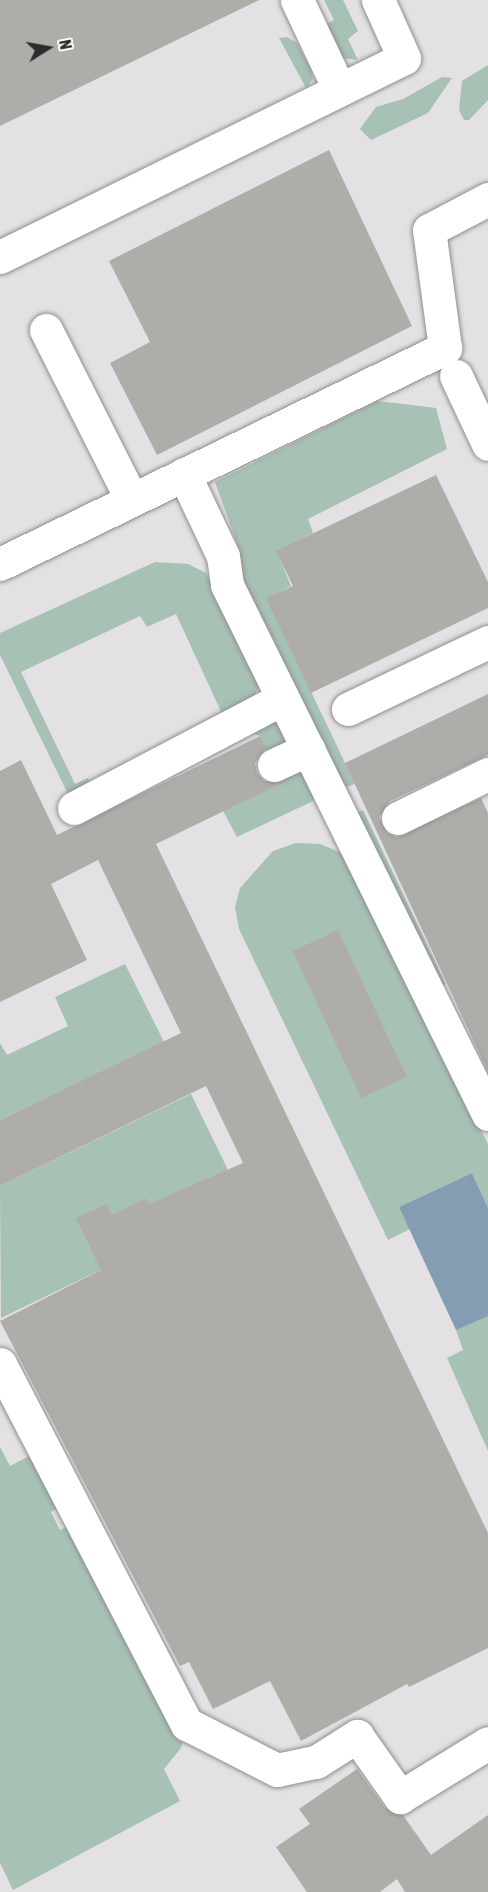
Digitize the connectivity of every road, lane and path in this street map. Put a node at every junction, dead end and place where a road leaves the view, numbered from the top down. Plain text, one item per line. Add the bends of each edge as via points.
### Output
1 (297, 0) edge
2 (378, 0) edge
3 (339, 90) junction
4 (488, 199) edge
5 (0, 256) edge
6 (46, 330) dead end
7 (456, 376) dead end
8 (488, 444) edge
9 (184, 474) junction
10 (130, 498) junction
11 (0, 564) edge
12 (488, 642) edge
13 (282, 699) junction
14 (348, 709) dead end
15 (308, 748) junction
16 (274, 765) dead end
17 (488, 774) edge
18 (74, 808) dead end
19 (398, 818) dead end
20 (488, 1114) edge
21 (0, 1364) edge
22 (488, 1743) edge

1 - 3 lane
2 - 3 lane via 404,58
3 - 5 lane
4 - 9 lane via 429,230 445,348
6 - 10 lane
7 - 8 lane
9 - 10 lane
9 - 13 lane via 223,556 227,585
10 - 11 lane
12 - 14 lane
13 - 15 lane
13 - 18 lane
15 - 16 lane
15 - 20 lane
17 - 19 lane
21 - 22 lane via 187,1724 277,1770 316,1762 357,1736 400,1797

